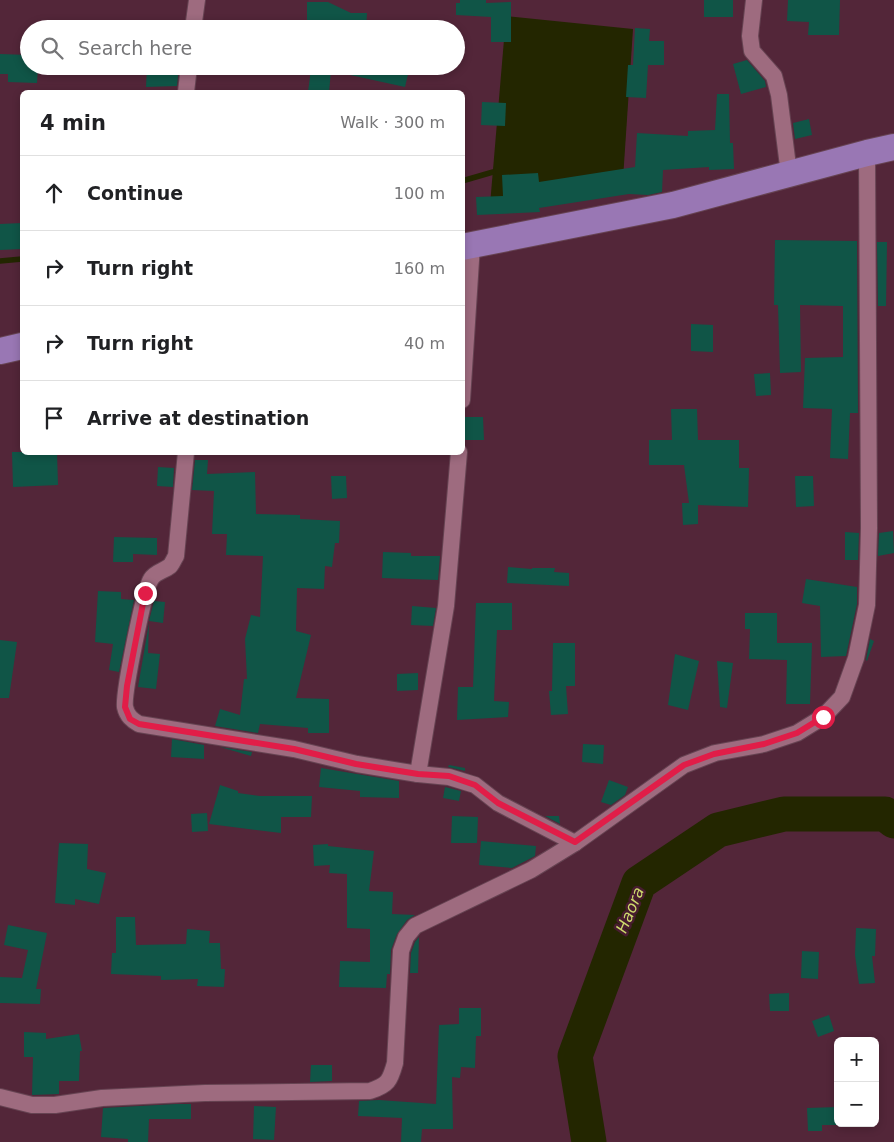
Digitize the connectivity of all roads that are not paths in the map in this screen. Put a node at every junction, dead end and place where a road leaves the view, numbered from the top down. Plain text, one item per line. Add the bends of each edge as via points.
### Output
1 (197, 0) edge
2 (754, 0) edge
3 (194, 20) edge
4 (188, 75) edge
5 (186, 90) edge
6 (894, 147) edge
7 (867, 152) junction
8 (789, 174) junction
9 (467, 246) edge
10 (465, 308) edge
11 (20, 346) edge
12 (0, 351) edge
13 (186, 455) edge
14 (459, 455) edge
15 (418, 774) junction
16 (575, 842) junction
17 (0, 1097) edge

1 - 3 street
2 - 8 street via 750,36 752,51 774,76
4 - 5 street
6 - 7 main road
7 - 8 main road
7 - 16 street via 867,606 856,658 842,697 823,717 797,733 684,765
8 - 9 main road via 673,205
9 - 10 street
11 - 12 main road
13 - 15 street via 176,556 171,566 151,578 145,593 127,686 125,707 130,719 139,724 294,749
14 - 15 street via 446,606
15 - 16 street via 449,776 475,785 498,803
16 - 17 street via 531,870 416,926 406,937 401,951 394,1063 392,1075 383,1087 370,1091 102,1098 32,1105

